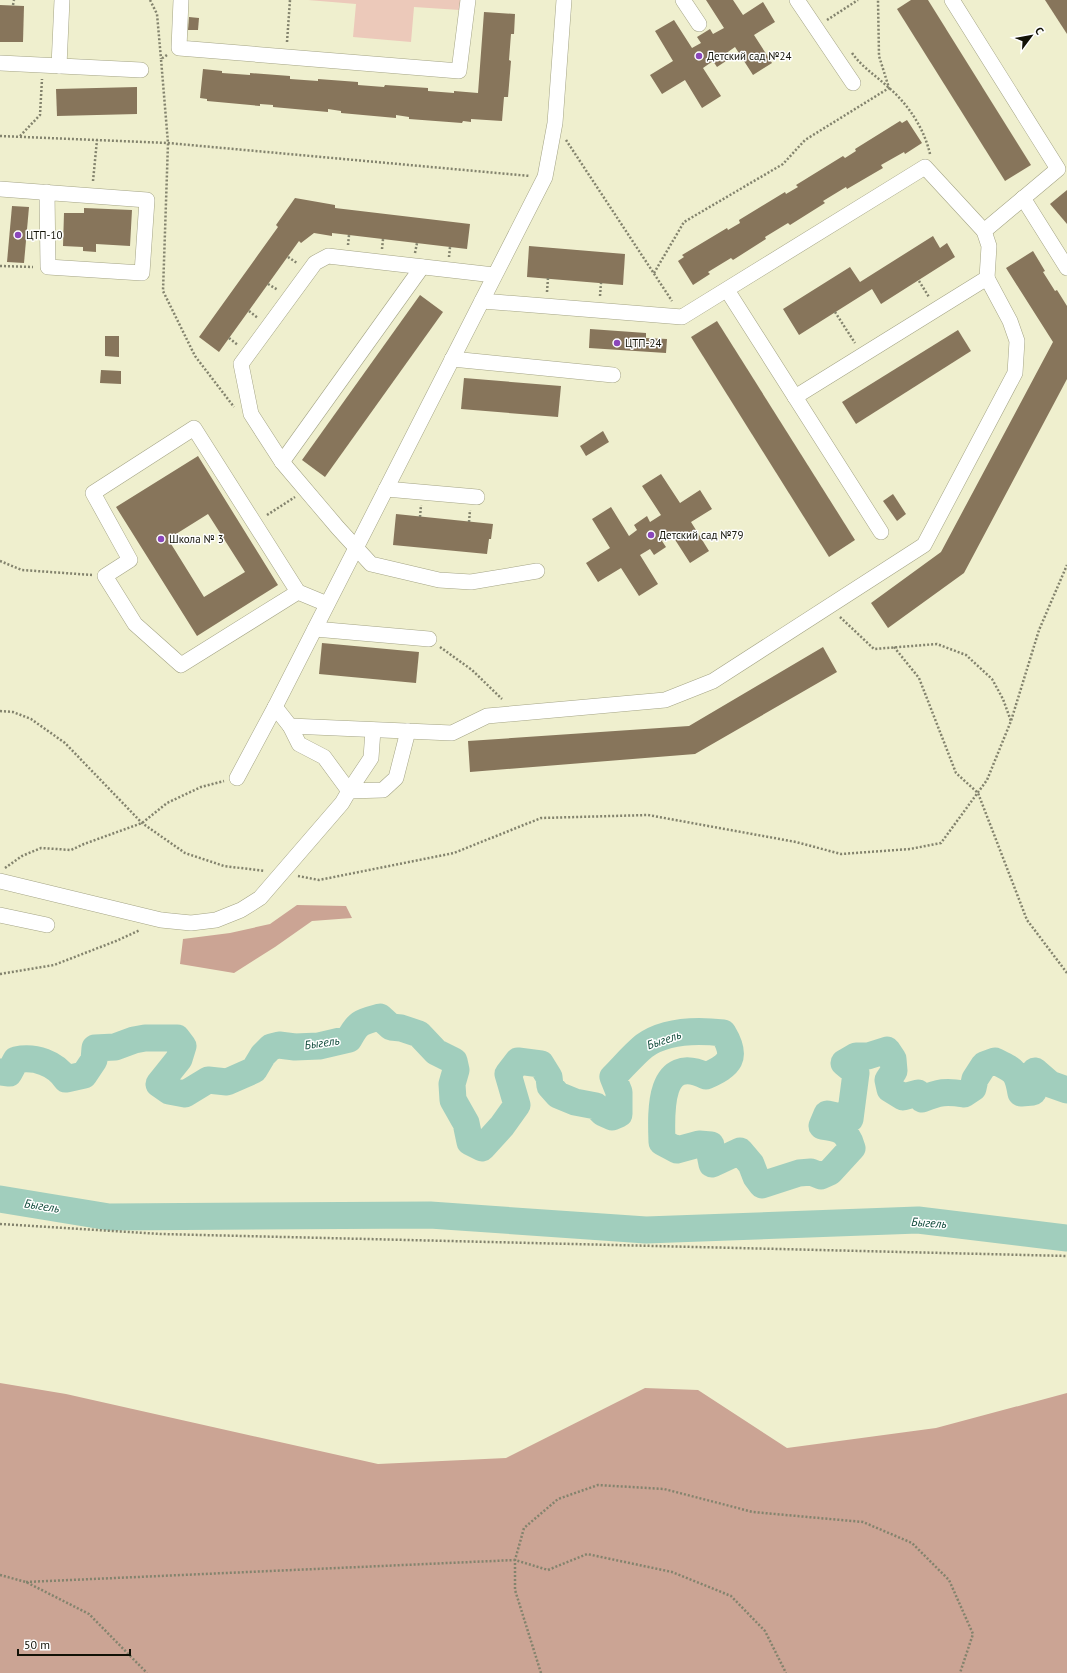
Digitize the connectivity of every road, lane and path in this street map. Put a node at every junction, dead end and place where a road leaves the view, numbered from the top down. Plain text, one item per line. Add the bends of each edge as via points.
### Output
1 (14, 0) edge
2 (62, 0) edge
3 (150, 0) edge
4 (181, 0) edge
5 (290, 0) edge
6 (468, 0) edge
7 (564, 0) edge
8 (684, 0) edge
9 (797, 0) edge
10 (858, 0) edge
11 (878, 0) edge
12 (952, 0) edge
13 (13, 5) dead end
14 (824, 13) dead end
15 (828, 19) junction
16 (699, 24) dead end
17 (833, 26) dead end
18 (815, 27) junction
19 (179, 48) junction
20 (852, 52) dead end
21 (285, 56) junction
22 (161, 59) junction
23 (0, 63) edge
24 (42, 65) junction
25 (59, 66) junction
26 (142, 70) dead end
27 (853, 83) dead end
28 (889, 88) junction
29 (555, 123) junction
30 (0, 136) edge
31 (19, 136) junction
32 (97, 140) junction
33 (168, 143) junction
34 (1063, 166) edge
35 (925, 167) junction
36 (545, 177) junction
37 (0, 189) edge
38 (47, 192) junction
39 (92, 195) junction
40 (1023, 198) junction
41 (984, 231) junction
42 (0, 266) edge
43 (48, 267) junction
44 (422, 267) junction
45 (1067, 268) edge
46 (654, 273) junction
47 (494, 275) junction
48 (987, 278) junction
49 (918, 280) dead end
50 (727, 290) junction
51 (482, 300) junction
52 (937, 310) junction
53 (836, 312) dead end
54 (682, 317) junction
55 (863, 356) junction
56 (452, 359) junction
57 (613, 375) dead end
58 (795, 398) junction
59 (236, 409) dead end
60 (282, 462) junction
61 (386, 489) junction
62 (477, 497) dead end
63 (288, 501) dead end
64 (255, 523) junction
65 (881, 532) dead end
66 (356, 548) junction
67 (0, 561) edge
68 (1067, 565) edge
69 (537, 571) dead end
70 (105, 576) junction
71 (298, 592) junction
72 (327, 604) junction
73 (829, 607) junction
74 (314, 629) junction
75 (430, 639) joint
76 (894, 647) junction
77 (275, 707) junction
78 (0, 711) edge
79 (517, 713) junction
80 (1011, 721) junction
81 (290, 726) junction
82 (373, 730) junction
83 (408, 731) junction
84 (237, 778) joint
85 (349, 791) junction
86 (978, 793) junction
87 (142, 823) junction
88 (282, 873) junction
89 (2, 876) edge
90 (0, 915) edge
91 (161, 920) junction
92 (47, 925) dead end
93 (1067, 973) edge
94 (0, 974) edge
95 (0, 1224) edge
96 (1067, 1256) edge
97 (515, 1560) junction
98 (0, 1575) edge
99 (26, 1582) junction
100 (147, 1673) edge
101 (541, 1673) edge
102 (786, 1673) edge
103 (960, 1673) edge

1 - 13 path
2 - 25 street
3 - 22 path via 157,14
4 - 19 street
5 - 21 path
6 - 21 street via 459,71
7 - 29 street
8 - 16 street
9 - 18 street
10 - 15 path
11 - 28 path via 879,56
12 - 34 street
14 - 15 path
15 - 17 path
15 - 18 path
18 - 27 street
19 - 21 street
19 - 22 path
20 - 28 path via 861,64
22 - 33 path
23 - 24 street
24 - 25 street
24 - 31 path via 40,115
25 - 26 street
28 - 35 path via 910,110 927,141 931,158
28 - 46 path via 805,140 783,164 684,222
29 - 36 street
29 - 46 path
30 - 31 path
31 - 32 path
32 - 33 path
32 - 39 path
33 - 36 path
33 - 59 path via 163,291 195,356
34 - 40 street
35 - 41 street
35 - 50 street
36 - 47 street
37 - 38 street
38 - 39 street
38 - 43 street
39 - 43 street via 147,200 142,273
40 - 41 street
40 - 45 street
41 - 48 street via 989,246
42 - 43 path
44 - 47 street
44 - 60 street
44 - 60 street via 328,256 315,263 241,364 251,414
46 - 54 path
47 - 51 street
48 - 52 street
48 - 73 street via 1010,321 1017,341 1015,373 924,545
49 - 52 path
50 - 54 street
50 - 58 street
51 - 54 street
51 - 56 street
52 - 55 street
53 - 55 path
55 - 58 street
56 - 57 street
56 - 61 street
58 - 65 street
60 - 66 street
61 - 62 street
61 - 66 street
63 - 64 path
64 - 70 street via 194,428 93,493 130,560
64 - 71 street
66 - 69 street via 371,564 439,580 471,582
66 - 72 street
67 - 70 path via 22,570
68 - 80 path via 1039,630
70 - 71 street via 135,624 181,665
71 - 72 street
72 - 74 street
73 - 76 path via 874,649
73 - 79 street via 713,681 665,700
74 - 75 street
74 - 77 street
75 - 79 path via 472,670
76 - 80 path via 937,644 966,655 992,679
76 - 86 path via 919,678 956,773
77 - 81 street
77 - 84 street
78 - 87 path via 12,712 31,719 65,743
79 - 83 street via 487,716 452,733
80 - 86 path via 987,780
81 - 82 street
81 - 85 street via 299,744 324,757
82 - 83 street
82 - 85 street via 371,758
83 - 85 street via 396,778 382,790
84 - 87 path via 201,787 168,804
85 - 88 street via 342,804
86 - 88 path via 941,843 910,848 840,854 796,842 648,815 541,818 454,853 319,880
86 - 93 path via 1027,920
87 - 88 path via 185,853 224,866
87 - 89 path via 71,850 41,848 7,866
88 - 91 street via 260,898 242,910 216,920 191,924
89 - 91 street
90 - 92 street
91 - 94 path via 54,965
95 - 96 path via 161,1234
97 - 99 path
97 - 101 path via 515,1590
97 - 102 path via 548,1570 587,1554 672,1572 731,1596 765,1631
97 - 103 path via 524,1528 558,1498 598,1484 664,1488 754,1512 863,1522 912,1543 949,1580 973,1634
98 - 99 path
99 - 100 path via 89,1614

